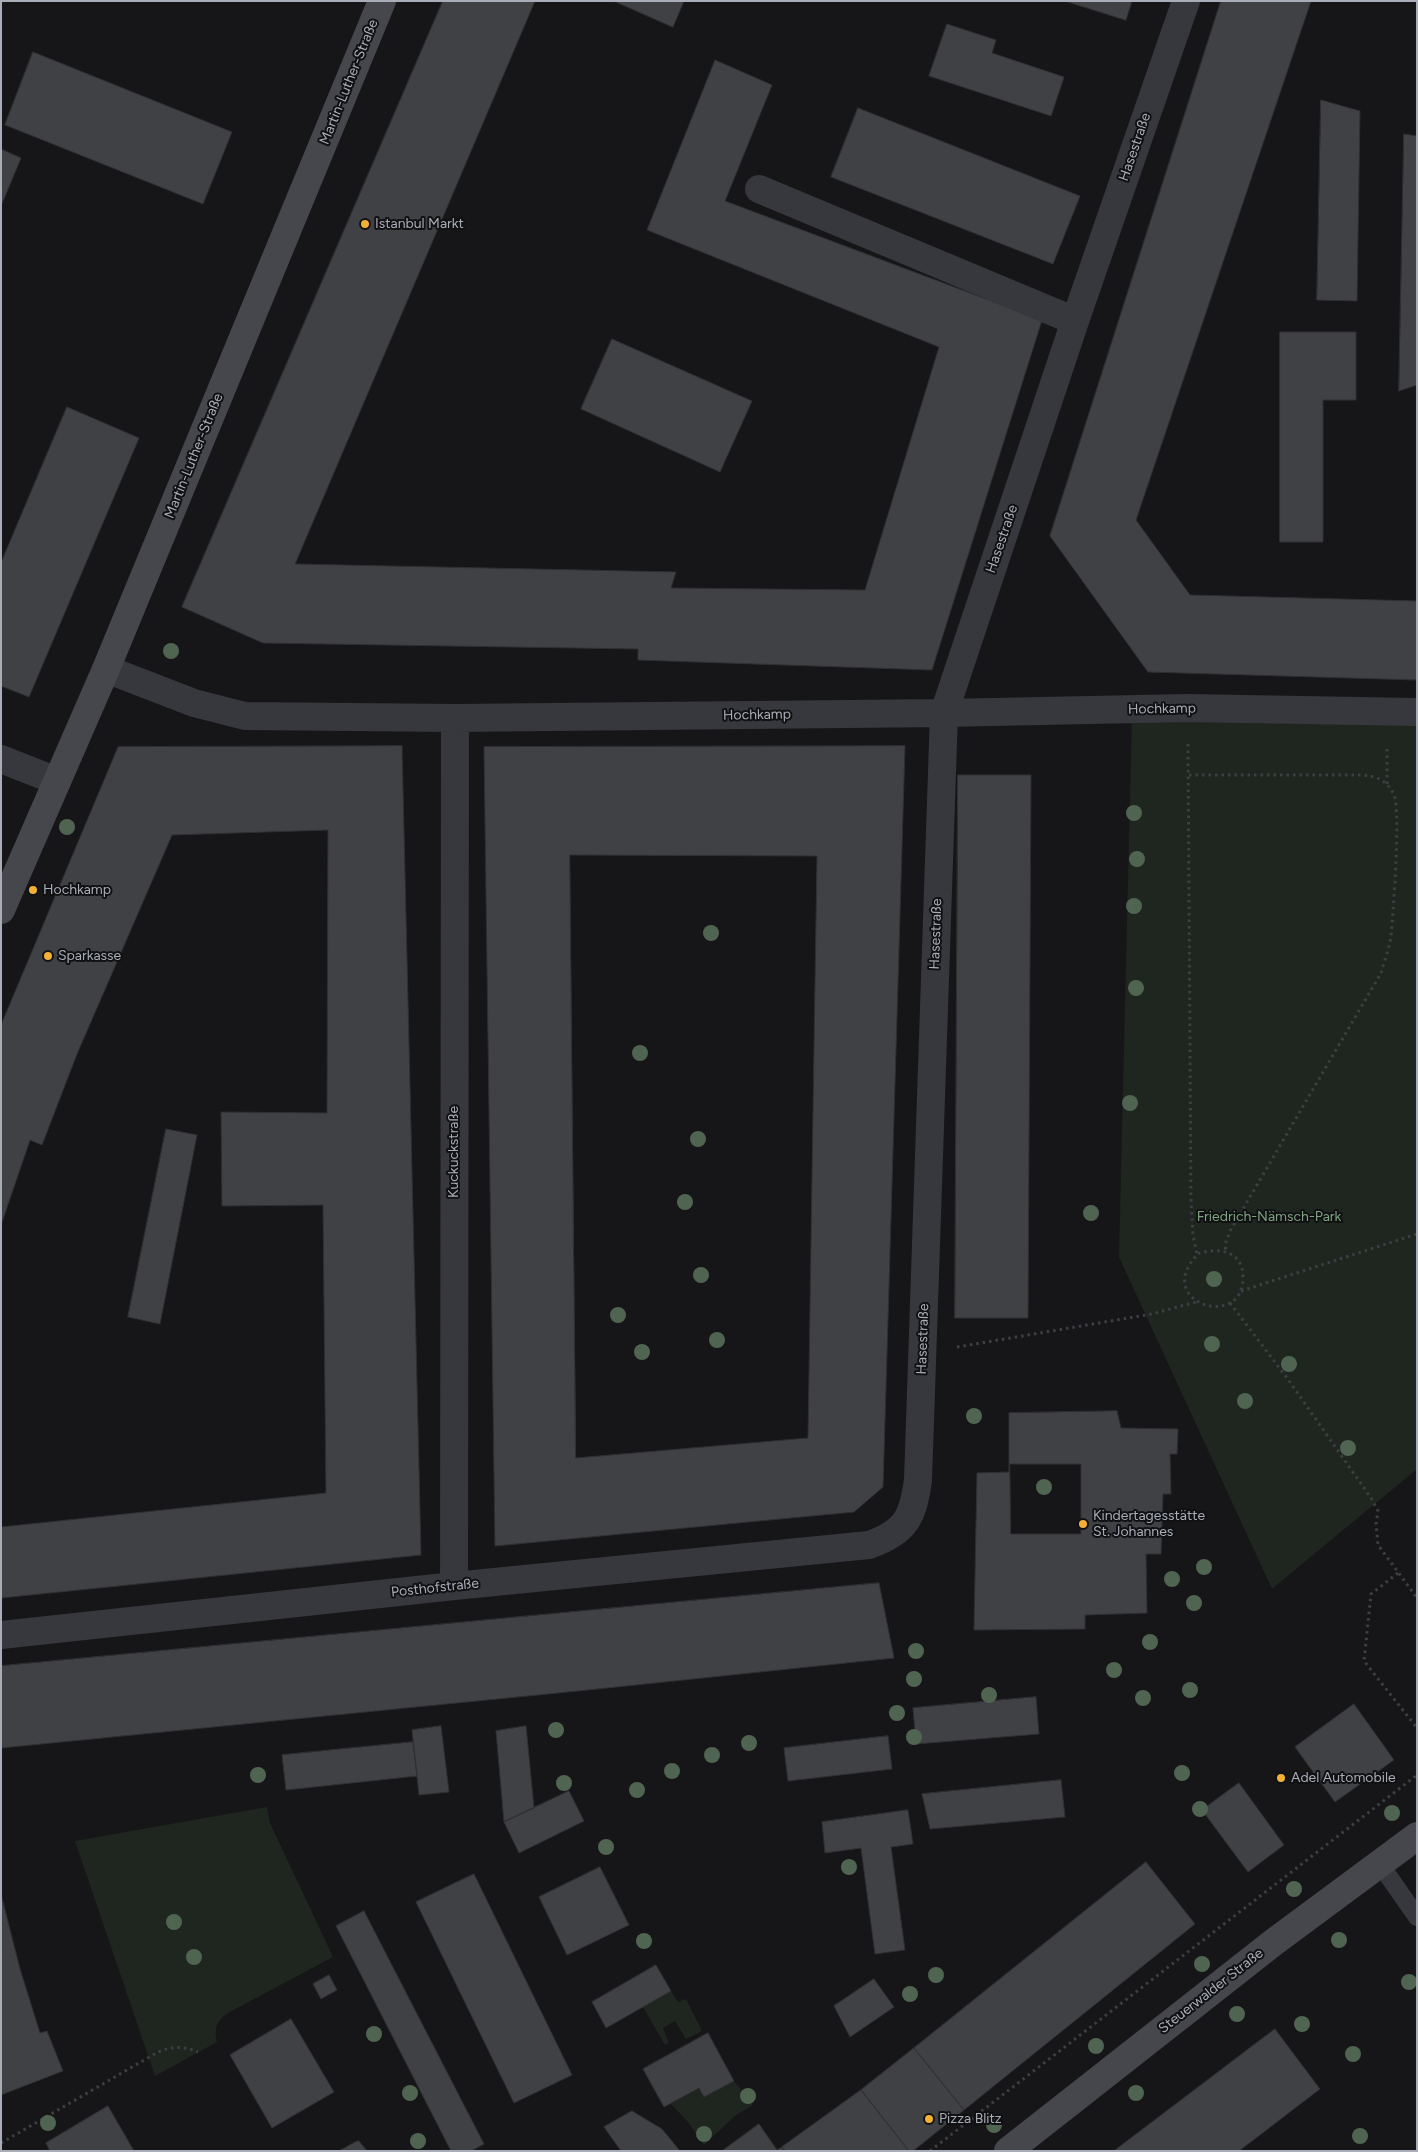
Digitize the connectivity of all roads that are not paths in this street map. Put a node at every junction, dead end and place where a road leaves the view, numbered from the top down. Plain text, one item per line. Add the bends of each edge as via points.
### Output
1 (382, 1) edge
2 (1186, 1) edge
3 (759, 189) dead end
4 (1075, 320) junction
5 (106, 669) junction
6 (1417, 712) edge
7 (944, 713) junction
8 (455, 718) junction
9 (1, 759) edge
10 (57, 781) junction
11 (1, 910) edge
12 (869, 1545) joint
13 (454, 1586) junction
14 (1, 1635) edge
15 (1417, 1836) edge
16 (1380, 1864) junction
17 (1417, 1917) edge
18 (1008, 2151) edge

1 - 5 street, Martin-Luther-Straße
2 - 4 street, Hasestraße
3 - 4 street
4 - 7 street, Hasestraße
5 - 8 street, Hochkamp via 194,703 245,716
5 - 10 street, Martin-Luther-Straße
6 - 7 street, Hochkamp via 1187,708
7 - 8 street, Hochkamp
7 - 12 street, Hasestraße via 918,1480 908,1520 900,1530
8 - 13 street, Kuckuckstraße
9 - 10 street
10 - 11 street, Martin-Luther-Straße
12 - 13 street, Posthofstraße
13 - 14 street, Posthofstraße
15 - 16 street, Steuerwalder Straße
16 - 17 lane
16 - 18 street, Steuerwalder Straße via 1274,1942

